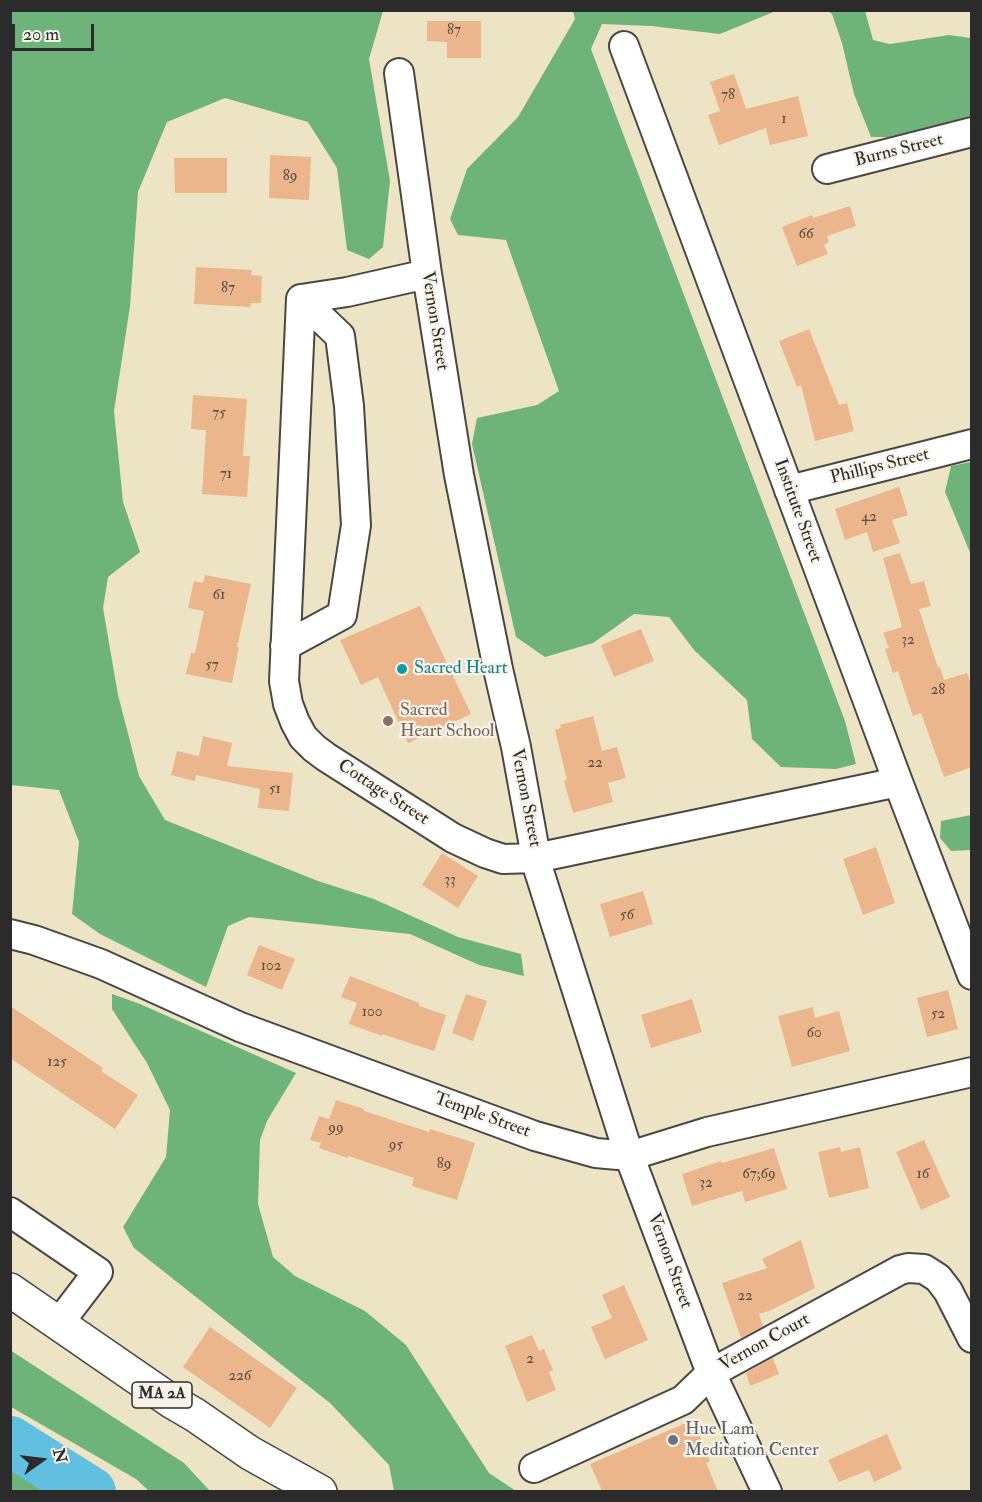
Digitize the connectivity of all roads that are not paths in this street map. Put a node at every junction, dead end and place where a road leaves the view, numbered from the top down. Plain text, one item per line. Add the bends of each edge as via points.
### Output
1 (624, 46) dead end
2 (399, 73) dead end
3 (972, 132) edge
4 (827, 169) dead end
5 (427, 274) junction
6 (301, 299) junction
7 (972, 444) edge
8 (789, 490) junction
9 (285, 646) junction
10 (898, 782) junction
11 (536, 858) junction
12 (10, 934) edge
13 (972, 975) edge
14 (972, 1072) edge
15 (629, 1155) junction
16 (10, 1212) edge
17 (10, 1290) edge
18 (59, 1323) junction
19 (972, 1338) edge
20 (711, 1373) junction
21 (534, 1468) dead end
22 (320, 1491) edge
23 (767, 1491) edge

1 - 8 street, Institute Street
2 - 5 street, Vernon Street
3 - 4 street, Burns Street
5 - 6 street
5 - 11 street, Vernon Street via 459,475
6 - 9 street, Cottage Street
6 - 9 street via 340,336 349,406 356,525 342,615
7 - 8 street, Phillips Street
8 - 10 street, Institute Street
9 - 11 street, Cottage Street via 288,704 298,729 314,748 469,846 502,859
10 - 11 street, Cottage Street
10 - 13 street, Institute Street
11 - 15 street, Vernon Street
12 - 15 street, Temple Street via 101,964 240,1027 535,1136 596,1154
14 - 15 street, Temple Street via 707,1132
15 - 20 street, Vernon Street
16 - 18 street via 98,1272
17 - 18 highway, MA 2A
18 - 22 highway, MA 2A via 250,1453
19 - 20 street, Vernon Court via 938,1278 924,1269 908,1268
20 - 21 street, Vernon Court via 683,1400
20 - 23 street, Vernon Street

